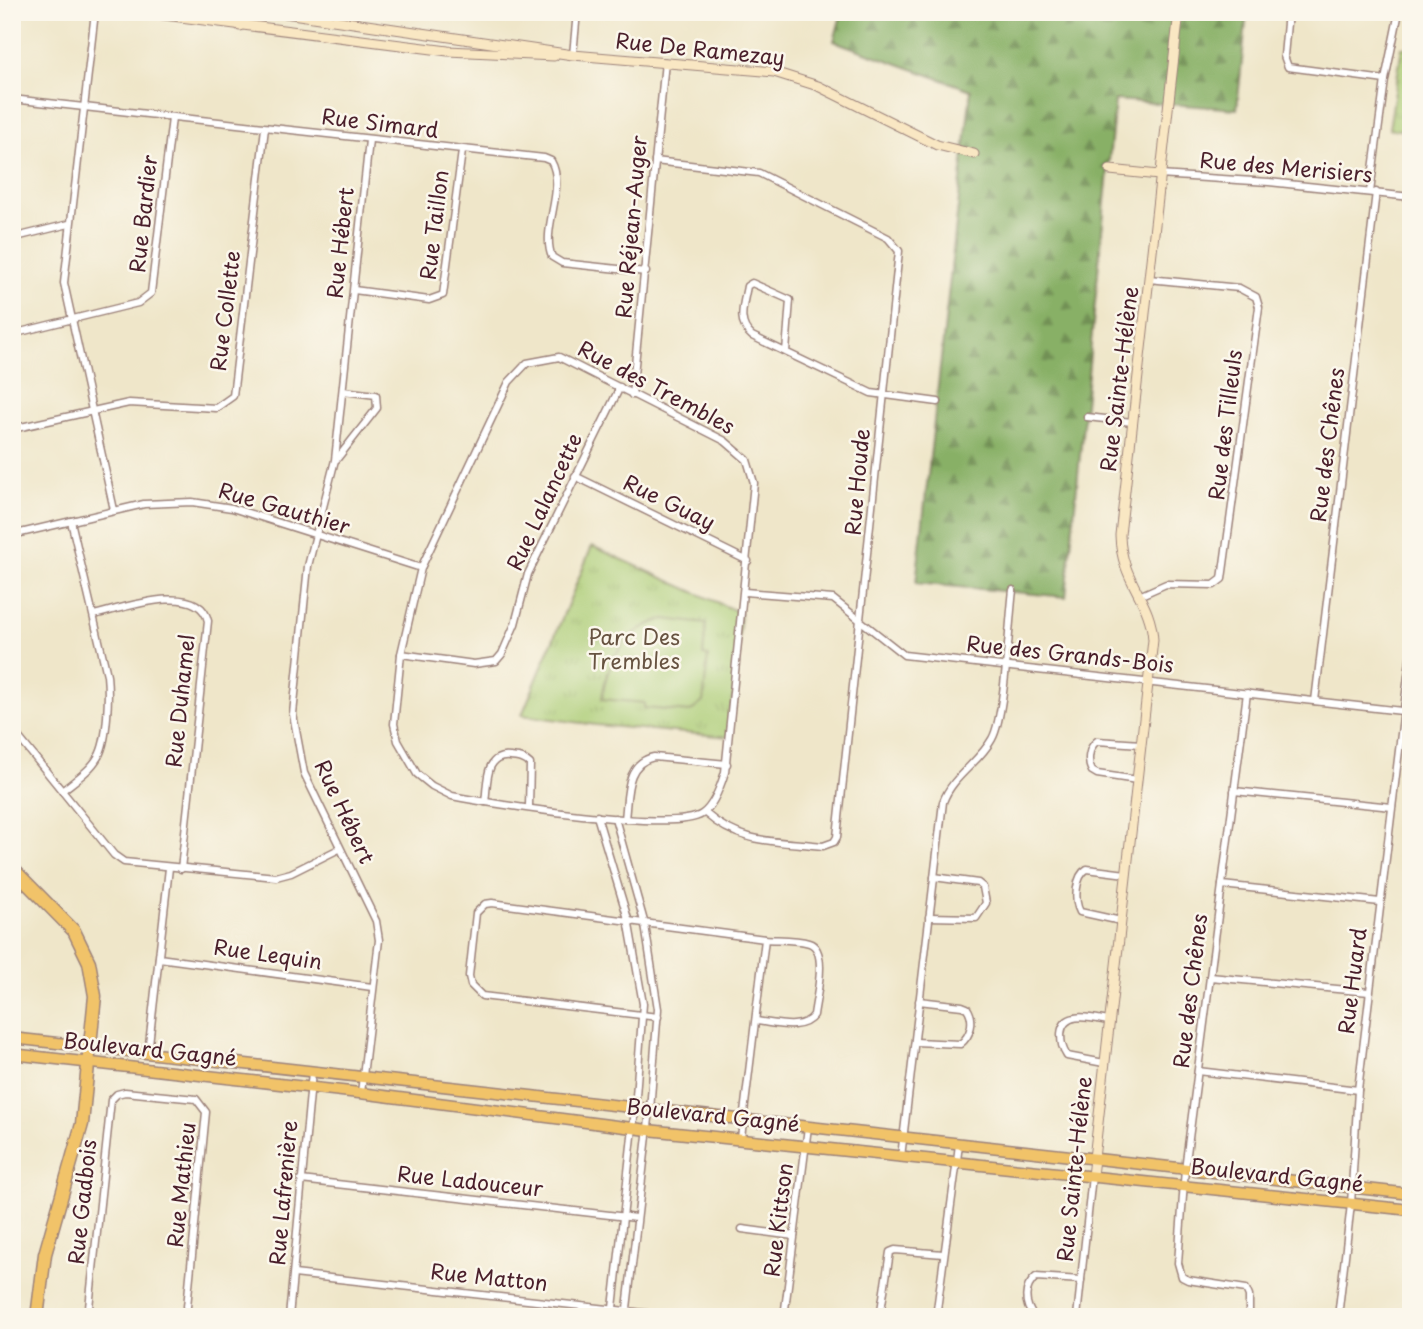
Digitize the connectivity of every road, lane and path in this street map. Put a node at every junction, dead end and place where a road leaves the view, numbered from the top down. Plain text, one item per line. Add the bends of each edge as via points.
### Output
1 (95, 12) edge
2 (142, 12) edge
3 (240, 12) edge
4 (278, 12) edge
5 (578, 12) edge
6 (1180, 12) edge
7 (1288, 12) edge
8 (1399, 12) edge
9 (373, 25) junction
10 (240, 26) junction
11 (371, 42) junction
12 (573, 55) junction
13 (665, 62) junction
14 (1385, 80) junction
15 (12, 99) edge
16 (82, 107) junction
17 (172, 118) junction
18 (265, 128) junction
19 (369, 140) junction
20 (462, 151) junction
21 (974, 155) dead end
22 (655, 161) junction
23 (1110, 170) dead end
24 (1159, 175) junction
25 (1373, 192) junction
26 (1411, 197) edge
27 (69, 224) junction
28 (12, 237) edge
29 (646, 272) junction
30 (1149, 279) junction
31 (354, 290) junction
32 (70, 320) junction
33 (12, 334) edge
34 (786, 352) junction
35 (620, 387) junction
36 (343, 391) junction
37 (632, 395) junction
38 (884, 396) junction
39 (938, 402) dead end
40 (91, 411) junction
41 (1087, 417) dead end
42 (1132, 422) junction
43 (12, 429) edge
44 (335, 460) junction
45 (575, 475) junction
46 (114, 510) junction
47 (71, 521) junction
48 (12, 535) edge
49 (316, 536) junction
50 (748, 561) junction
51 (421, 568) junction
52 (1013, 590) dead end
53 (745, 592) junction
54 (1139, 596) junction
55 (94, 615) junction
56 (862, 622) junction
57 (1411, 651) edge
58 (401, 654) junction
59 (1004, 665) junction
60 (1148, 681) junction
61 (1247, 693) junction
62 (1315, 701) junction
63 (1407, 712) edge
64 (12, 724) edge
65 (1140, 744) junction
66 (727, 764) junction
67 (1137, 779) junction
68 (1234, 791) junction
69 (62, 792) junction
70 (485, 802) junction
71 (528, 806) junction
72 (1392, 807) junction
73 (705, 813) junction
74 (597, 816) junction
75 (615, 818) junction
76 (625, 819) junction
77 (339, 849) junction
78 (12, 868) edge
79 (169, 868) junction
80 (181, 869) junction
81 (1126, 874) junction
82 (933, 877) junction
83 (1222, 885) junction
84 (1380, 902) junction
85 (929, 917) junction
86 (628, 919) junction
87 (1121, 921) junction
88 (645, 925) junction
89 (765, 939) junction
90 (159, 958) junction
91 (1210, 976) junction
92 (372, 987) junction
93 (1370, 992) junction
94 (919, 1001) junction
95 (643, 1016) junction
96 (658, 1017) junction
97 (1108, 1020) junction
98 (757, 1021) junction
99 (12, 1038) edge
100 (915, 1042) junction
101 (92, 1047) junction
102 (148, 1053) junction
103 (12, 1054) edge
104 (90, 1062) junction
105 (1104, 1063) junction
106 (312, 1072) junction
107 (1198, 1072) junction
108 (363, 1077) junction
109 (311, 1087) junction
110 (1358, 1090) junction
111 (361, 1093) junction
112 (117, 1094) joint
113 (635, 1109) junction
114 (650, 1110) junction
115 (745, 1121) junction
116 (808, 1127) junction
117 (634, 1128) junction
118 (648, 1130) junction
119 (741, 1138) junction
120 (904, 1139) junction
121 (806, 1145) junction
122 (959, 1145) junction
123 (901, 1157) junction
124 (1094, 1160) junction
125 (956, 1161) junction
126 (1185, 1169) junction
127 (1092, 1176) junction
128 (301, 1180) junction
129 (1184, 1186) junction
130 (1351, 1188) junction
131 (1411, 1194) edge
132 (1351, 1204) junction
133 (1411, 1210) edge
134 (622, 1216) junction
135 (636, 1218) junction
136 (742, 1229) dead end
137 (794, 1236) junction
138 (943, 1254) junction
139 (294, 1273) junction
140 (1081, 1280) junction
141 (612, 1313) edge
142 (626, 1314) edge
143 (37, 1317) edge
144 (88, 1317) edge
145 (186, 1317) edge
146 (289, 1317) edge
147 (680, 1317) edge
148 (784, 1317) edge
149 (880, 1317) edge
150 (936, 1317) edge
151 (1034, 1317) edge
152 (1077, 1317) edge
153 (1249, 1317) edge
154 (1338, 1317) edge

1 - 16 street
2 - 10 street, Rue De Ramezay
3 - 10 street
4 - 9 street, Rue De Ramezay
5 - 12 street
6 - 24 street, Rue Sainte-Hélène
7 - 14 street via 1284,55 1288,67
8 - 14 street, Rue des Chênes
9 - 11 street
9 - 12 street, Rue De Ramezay
10 - 11 street, Rue De Ramezay
11 - 12 street, Rue De Ramezay via 533,57
12 - 13 street, Rue De Ramezay
13 - 21 street, Rue De Ramezay via 794,78 937,145
13 - 22 street, Rue Réjean-Auger
14 - 25 street, Rue des Chênes
15 - 16 street, Rue Simard
16 - 17 street, Rue Simard
16 - 27 street
17 - 18 street, Rue Simard
17 - 32 street, Rue Bardier via 151,293 138,303
18 - 19 street, Rue Simard
18 - 40 street, Rue Collette via 233,396 216,408 152,401
19 - 20 street, Rue Simard
19 - 31 street, Rue Hébert
20 - 29 street, Rue Simard via 551,161 555,174 552,257 562,263
20 - 31 street, Rue Taillon via 443,295 429,300
22 - 29 street, Rue Réjean-Auger
22 - 38 street, Rue Houde via 758,173 895,243 900,263
23 - 24 street
24 - 25 street, Rue des Merisiers
24 - 30 street, Rue Sainte-Hélène
25 - 26 street, Rue des Merisiers
25 - 62 street, Rue des Chênes
27 - 28 street
27 - 32 street via 64,283
29 - 37 street, Rue Réjean-Auger
30 - 42 street, Rue Sainte-Hélène
30 - 54 street, Rue des Tilleuls via 1239,288 1256,298 1258,307 1222,579 1214,585 1166,584
31 - 36 street, Rue Hébert
32 - 33 street, Rue Bardier
32 - 40 street
34 - 34 street via 752,336 742,326 747,286 752,283 790,300
34 - 38 street
35 - 37 street, Rue des Trembles
35 - 45 street, Rue Lalancette
35 - 51 street, Rue des Trembles via 559,357 527,363 509,382
36 - 44 street, Rue Hébert
36 - 44 street, Rue Hébert via 369,392 379,401
37 - 50 street, Rue des Trembles via 725,441 747,460 754,482
38 - 39 street
38 - 56 street, Rue Houde
40 - 43 street, Rue Collette
40 - 46 street
41 - 42 street
42 - 54 street, Rue Sainte-Hélène via 1120,552
44 - 49 street, Rue Hébert
45 - 50 street, Rue Guay
45 - 58 street, Rue Lalancette via 528,573 515,624 496,661 474,664
46 - 47 street, Rue Gauthier
46 - 49 street, Rue Gauthier via 144,503 212,504
47 - 48 street, Rue Gauthier
47 - 55 street
49 - 51 street, Rue Gauthier
49 - 77 street, Rue Hébert via 308,566 293,714 304,773
50 - 53 street, Rue des Trembles
51 - 58 street, Rue des Trembles
52 - 59 street
53 - 56 street, Rue des Grands-Bois via 833,600
53 - 66 street, Rue des Trembles
54 - 60 street, Rue Sainte-Hélène via 1153,633
55 - 69 street via 109,694 101,754
55 - 80 street, Rue Duhamel via 164,600 196,603 205,611 208,621
56 - 59 street, Rue des Grands-Bois via 904,655
56 - 73 street, Rue Houde via 834,842 824,846 746,838 719,826
57 - 63 street, Rue Huard
58 - 70 street, Rue des Trembles via 394,724 406,757 432,786 452,796
59 - 60 street, Rue des Grands-Bois
59 - 82 street via 994,737 952,783 943,802
60 - 61 street, Rue des Grands-Bois
60 - 65 street, Rue Sainte-Hélène
61 - 62 street, Rue des Grands-Bois
61 - 68 street, Rue des Chênes
62 - 63 street, Rue des Grands-Bois
63 - 72 street, Rue Huard
64 - 69 street
65 - 67 street, Rue Sainte-Hélène
65 - 67 street via 1097,741 1089,760 1097,774
66 - 73 street, Rue des Trembles via 720,789
66 - 76 street via 654,757 643,761 631,773
67 - 81 street, Rue Sainte-Hélène
68 - 72 street
68 - 83 street, Rue des Chênes
69 - 79 street via 114,855 124,862
70 - 71 street, Rue des Trembles
70 - 71 street via 489,766 502,756 522,758 530,764
71 - 74 street, Rue des Trembles
72 - 84 street, Rue Huard
73 - 76 street, Rue des Trembles via 671,822
74 - 75 street, Rue des Trembles
74 - 86 street
75 - 76 street, Rue des Trembles
75 - 88 street
77 - 80 street via 276,877
77 - 92 street, Rue Hébert via 376,921 379,940
78 - 101 highway via 60,914 83,948 94,989
79 - 80 street
79 - 90 street
81 - 87 street, Rue Sainte-Hélène
81 - 87 street via 1087,869 1078,885 1080,912
82 - 85 street
82 - 85 street via 978,883 984,887 986,904 969,920
83 - 84 street
83 - 91 street, Rue des Chênes
84 - 93 street, Rue Huard
85 - 94 street
86 - 88 street
86 - 95 street
86 - 95 street via 485,904 476,913 471,985 482,996
87 - 97 street, Rue Sainte-Hélène
88 - 89 street
88 - 96 street
89 - 98 street
89 - 98 street via 810,943 818,949 820,959 814,1015 809,1021 802,1025
90 - 92 street, Rue Lequin
90 - 102 street
91 - 93 street
91 - 107 street, Rue des Chênes
92 - 108 street, Rue Hébert
93 - 110 street, Rue Huard
94 - 100 street
94 - 100 street via 962,1006 971,1019 969,1035 960,1044
95 - 96 street
95 - 113 street
96 - 114 street
97 - 105 street, Rue Sainte-Hélène
97 - 105 street, Rue Sainte-Hélène via 1074,1018 1062,1028 1062,1048 1067,1056
98 - 115 street
99 - 101 main road, Boulevard Gagné
100 - 120 street
101 - 102 main road, Boulevard Gagné
101 - 104 highway
102 - 106 main road, Boulevard Gagné
103 - 104 main road, Boulevard Gagné
104 - 109 main road, Boulevard Gagné
104 - 143 highway via 76,1152 43,1266
105 - 124 street, Rue Sainte-Hélène
106 - 108 main road, Boulevard Gagné
106 - 109 street, Rue Lafrenière
107 - 110 street
107 - 126 street, Rue des Chênes
108 - 111 street, Rue Hébert
108 - 113 main road, Boulevard Gagné
109 - 111 main road, Boulevard Gagné
109 - 128 street, Rue Lafrenière
110 - 130 street, Rue Huard
111 - 117 main road, Boulevard Gagné
112 - 144 street, Rue Gadbois via 111,1106
112 - 145 street, Rue Mathieu via 196,1099 205,1108
113 - 114 main road, Boulevard Gagné
113 - 117 street
114 - 115 main road, Boulevard Gagné
114 - 118 street
115 - 116 main road, Boulevard Gagné
115 - 119 street
116 - 120 main road, Boulevard Gagné
116 - 121 street, Rue Kittson
117 - 118 main road, Boulevard Gagné
117 - 134 street
118 - 119 main road, Boulevard Gagné
118 - 135 street
119 - 121 main road, Boulevard Gagné
120 - 122 main road, Boulevard Gagné
120 - 123 street
121 - 123 main road, Boulevard Gagné
121 - 137 street, Rue Kittson
122 - 124 main road, Boulevard Gagné
122 - 125 street
123 - 125 main road, Boulevard Gagné
124 - 126 main road, Boulevard Gagné
124 - 127 street, Rue Sainte-Hélène
125 - 127 main road, Boulevard Gagné
125 - 138 street
126 - 129 street, Rue des Chênes
126 - 130 main road, Boulevard Gagné
127 - 129 main road, Boulevard Gagné
127 - 140 street, Rue Sainte-Hélène
128 - 134 street, Rue Ladouceur
128 - 139 street, Rue Lafrenière
129 - 132 main road, Boulevard Gagné
129 - 153 street, Rue des Chênes via 1179,1271 1188,1280 1246,1289
130 - 131 main road, Boulevard Gagné
130 - 132 street, Rue Huard
132 - 133 main road, Boulevard Gagné
132 - 154 street, Rue Huard
134 - 135 street, Rue Ladouceur
134 - 141 street
135 - 142 street
136 - 137 street
137 - 148 street, Rue Kittson
138 - 149 street via 890,1252
138 - 150 street
139 - 141 street, Rue Matton
139 - 146 street, Rue Lafrenière
140 - 151 street, Rue Sainte-Hélène via 1036,1277 1026,1292
140 - 152 street, Rue Sainte-Hélène
141 - 142 street, Rue Matton
142 - 147 street, Rue Matton

